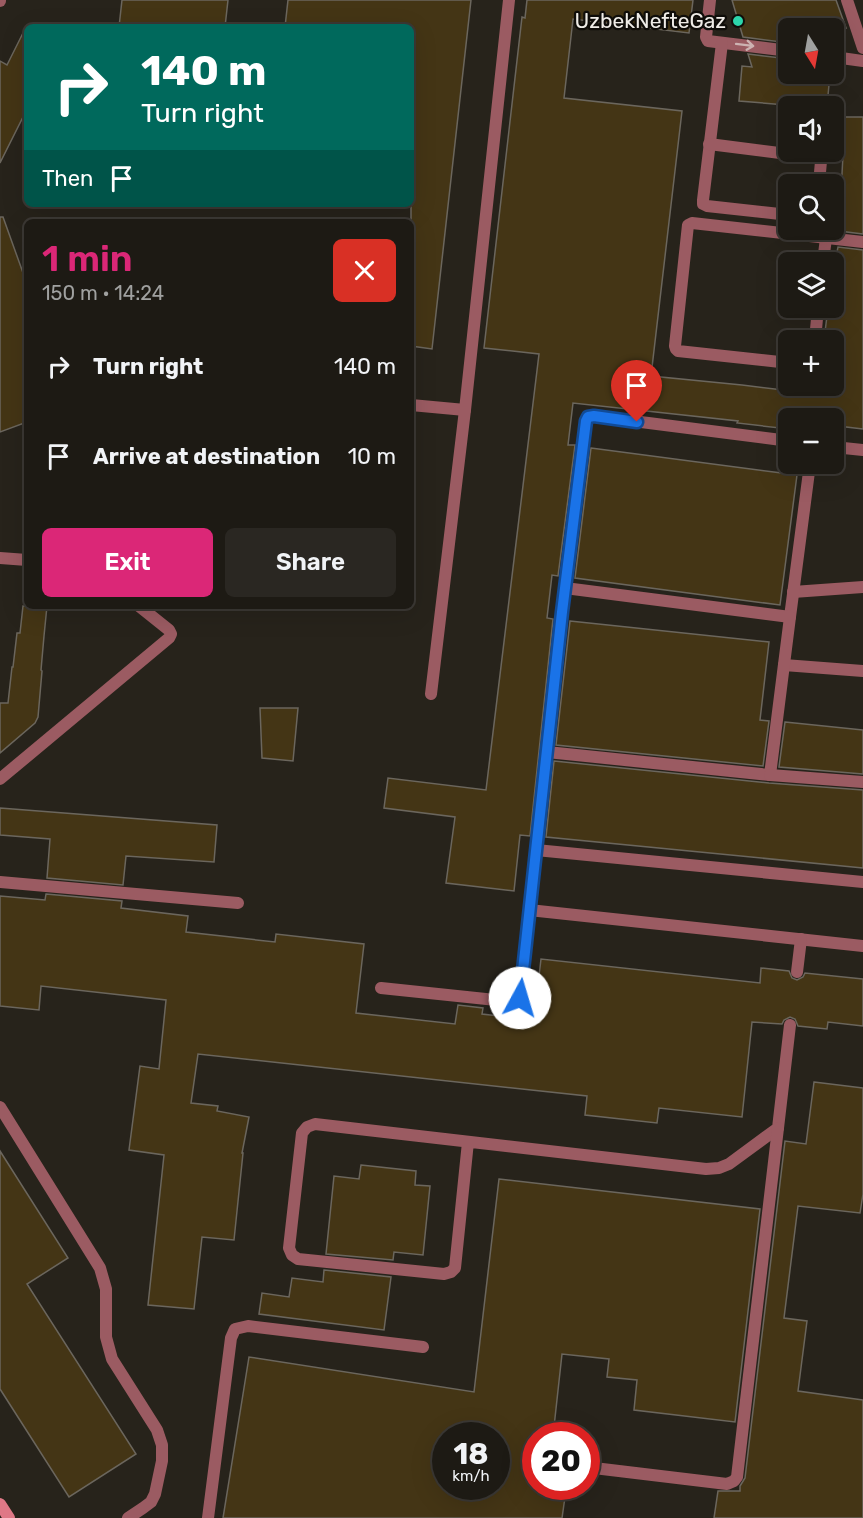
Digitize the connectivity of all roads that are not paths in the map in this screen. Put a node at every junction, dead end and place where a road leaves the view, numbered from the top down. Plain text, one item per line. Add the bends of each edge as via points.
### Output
1 (509, 0) edge
2 (710, 0) edge
3 (847, 0) edge
4 (722, 43) junction
5 (863, 48) edge
6 (778, 50) edge
7 (844, 58) edge
8 (863, 60) edge
9 (709, 144) junction
10 (820, 174) edge
11 (778, 214) edge
12 (778, 233) edge
13 (844, 240) edge
14 (863, 242) edge
15 (778, 362) edge
16 (414, 405) edge
17 (465, 410) junction
18 (778, 440) edge
19 (844, 448) edge
20 (863, 450) edge
21 (809, 474) edge
22 (0, 558) edge
23 (24, 560) edge
24 (863, 587) edge
25 (565, 588) junction
26 (793, 592) junction
27 (143, 609) edge
28 (790, 617) junction
29 (784, 665) junction
30 (863, 671) edge
31 (431, 694) dead end
32 (546, 752) junction
33 (18, 764) junction
34 (0, 767) edge
35 (770, 775) junction
36 (0, 779) edge
37 (863, 782) edge
38 (536, 850) junction
39 (0, 882) edge
40 (863, 882) edge
41 (238, 903) dead end
42 (529, 910) junction
43 (801, 939) junction
44 (863, 946) edge
45 (797, 972) dead end
46 (381, 988) dead end
47 (790, 1025) dead end
48 (0, 1107) edge
49 (778, 1128) junction
50 (468, 1142) junction
51 (423, 1347) dead end
52 (600, 1469) edge
53 (0, 1504) edge
54 (9, 1518) edge
55 (128, 1518) edge
56 (208, 1518) edge

1 - 17 lane
2 - 4 lane via 706,40
3 - 5 lane
4 -> 6 lane
4 - 9 lane
7 - 8 lane
9 - 10 lane via 819,158
9 - 11 lane via 703,204
12 - 15 lane via 688,225 675,346 676,350
13 - 14 lane
16 - 17 lane
17 - 31 lane
18 - 25 lane via 588,417
19 - 20 lane
21 - 26 lane
22 - 23 lane
24 - 26 lane
25 - 28 lane
25 - 32 lane
26 - 28 lane
27 - 33 lane via 169,630 169,639
28 - 29 lane
29 - 30 lane
29 - 35 lane
32 - 35 lane
32 - 38 lane
33 - 34 lane
33 - 36 lane
35 - 37 lane
38 - 40 lane
38 - 42 lane
39 - 41 lane
42 - 43 lane
42 - 46 lane via 518,1001
43 - 44 lane
43 - 45 lane
47 - 49 lane
48 - 55 lane via 100,1268 106,1289 106,1337 112,1359 157,1430 162,1445 155,1494
49 - 50 lane via 729,1164 706,1169
49 - 52 lane via 737,1477 727,1484
50 - 50 lane via 315,1124 307,1127 300,1144 289,1248 292,1255 298,1259 451,1272
51 - 56 lane via 248,1326 235,1329
53 - 54 street

